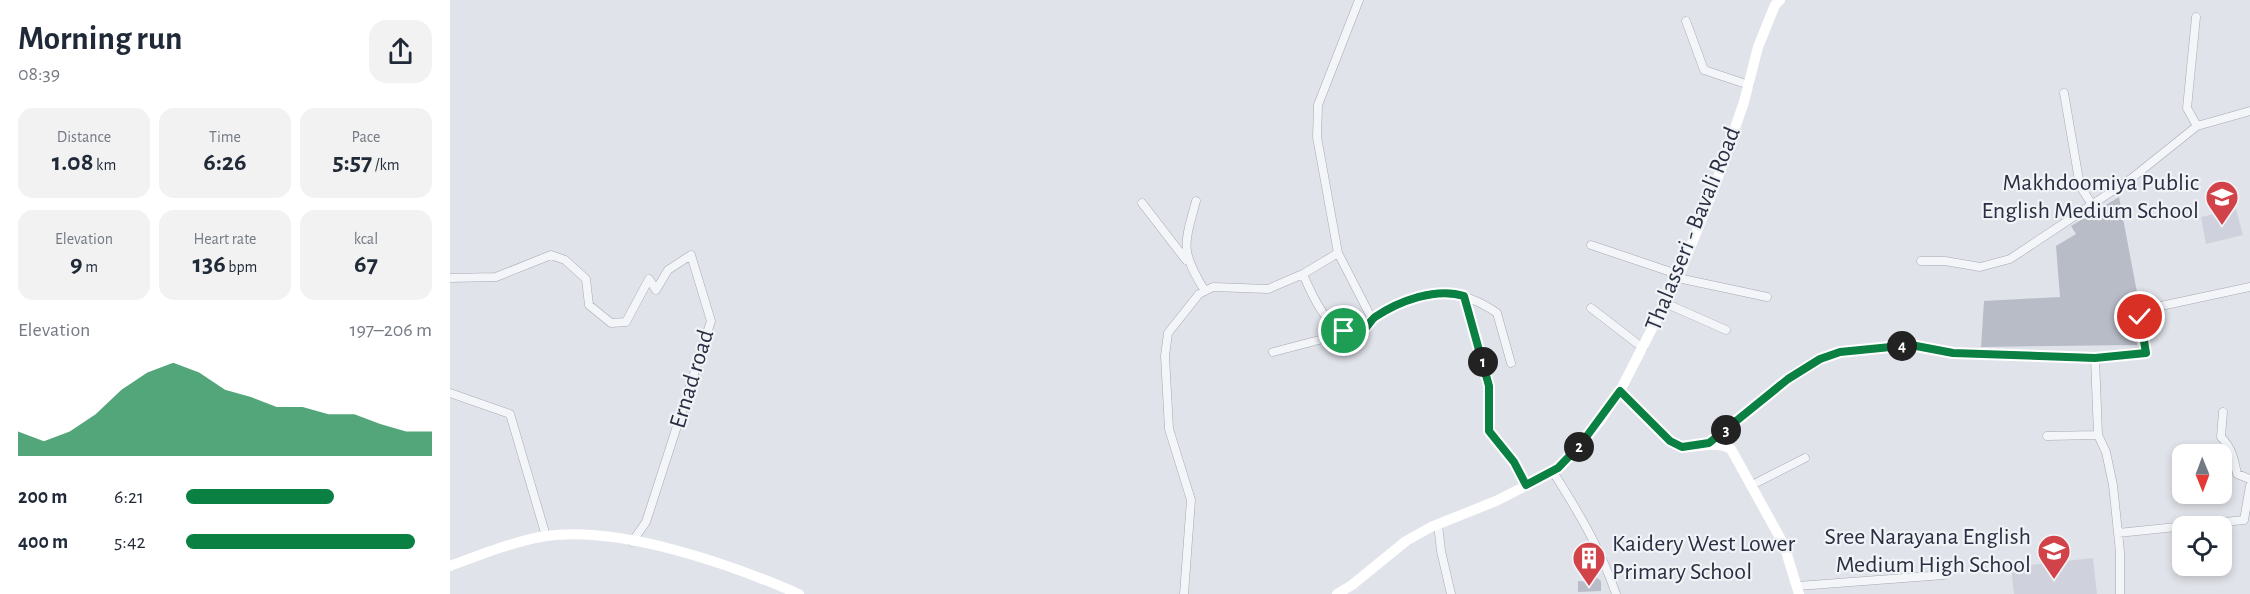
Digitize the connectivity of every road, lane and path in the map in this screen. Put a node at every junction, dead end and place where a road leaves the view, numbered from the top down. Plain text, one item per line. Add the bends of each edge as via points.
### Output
1 (1359, 0) edge
2 (1780, 0) edge
3 (2196, 17) dead end
4 (1686, 21) dead end
5 (1749, 85) junction
6 (2064, 93) dead end
7 (2250, 111) edge
8 (2197, 126) junction
9 (1196, 201) dead end
10 (1142, 203) dead end
11 (2091, 203) junction
12 (1591, 245) dead end
13 (1338, 253) junction
14 (1187, 261) junction
15 (1921, 261) dead end
16 (1304, 274) junction
17 (450, 278) edge
18 (1678, 278) junction
19 (2250, 287) edge
20 (1205, 291) junction
21 (1464, 296) junction
22 (1767, 297) dead end
23 (1665, 303) junction
24 (1591, 308) dead end
25 (1372, 319) junction
26 (1726, 330) dead end
27 (1344, 331) junction
28 (1643, 348) junction
29 (1273, 352) dead end
30 (2095, 358) junction
31 (1511, 363) dead end
32 (1620, 391) junction
33 (450, 393) edge
34 (2223, 412) dead end
35 (2098, 435) junction
36 (2048, 436) dead end
37 (1709, 443) junction
38 (1805, 458) dead end
39 (1553, 472) junction
40 (2250, 479) edge
41 (1526, 485) junction
42 (1752, 485) junction
43 (2250, 486) edge
44 (1438, 524) junction
45 (2118, 533) junction
46 (546, 536) junction
47 (632, 542) junction
48 (450, 566) edge
49 (1944, 575) dead end
50 (1799, 590) edge
51 (799, 594) edge
52 (1184, 594) edge
53 (1337, 594) edge
54 (1451, 594) edge
55 (1616, 594) edge
56 (2120, 594) edge

1 - 13 street via 1318,105 1317,137
2 - 5 main road, Thalasseri - Bavali Road via 1758,47
3 - 8 street via 2187,108
4 - 5 street via 1704,70
5 - 18 main road, Thalasseri - Bavali Road
6 - 11 street via 2080,186
7 - 8 street
8 - 11 street via 2132,178
9 - 14 street via 1185,239
10 - 14 street
11 - 15 street via 2010,259 1980,267
12 - 18 street
13 - 16 street
13 - 25 street
14 - 20 street
16 - 20 street via 1268,289 1213,287
16 - 27 street via 1314,302
17 - 47 street, Ernad road via 496,277 551,255 565,260 586,279 589,305 611,322 626,322 649,279 656,290 668,270 691,255 711,321 646,522
18 - 22 street
18 - 23 main road, Thalasseri - Bavali Road
19 - 30 street via 2147,309 2140,317 2146,353
20 - 52 street via 1168,333 1165,356 1169,429 1191,500
21 - 25 street via 1433,294 1402,303
21 - 31 street via 1497,313
21 - 41 street via 1489,386 1489,431 1514,462
23 - 26 street
23 - 28 main road, Thalasseri - Bavali Road
24 - 28 street
25 - 27 street via 1362,331
27 - 29 street
28 - 32 main road, Thalasseri - Bavali Road
30 - 35 street
30 - 37 street via 1953,353 1911,345 1840,352 1820,359 1788,379
32 - 37 main road via 1670,441 1682,447
32 - 39 main road, Thalasseri - Bavali Road via 1581,444
33 - 46 street via 510,414
34 - 40 street via 2221,437 2234,456 2237,474
35 - 36 street
35 - 45 street via 2113,485
37 - 42 main road via 1731,450
38 - 42 street
39 - 41 main road, Thalasseri - Bavali Road
39 - 55 street via 1606,566
41 - 44 main road, Thalasseri - Bavali Road
42 - 50 main road via 1784,545
43 - 45 street via 2244,520
44 - 53 main road, Thalasseri - Bavali Road via 1406,541
44 - 54 street
45 - 56 street
46 - 47 main road via 592,536
46 - 48 main road
47 - 51 main road via 712,561
49 - 50 street

